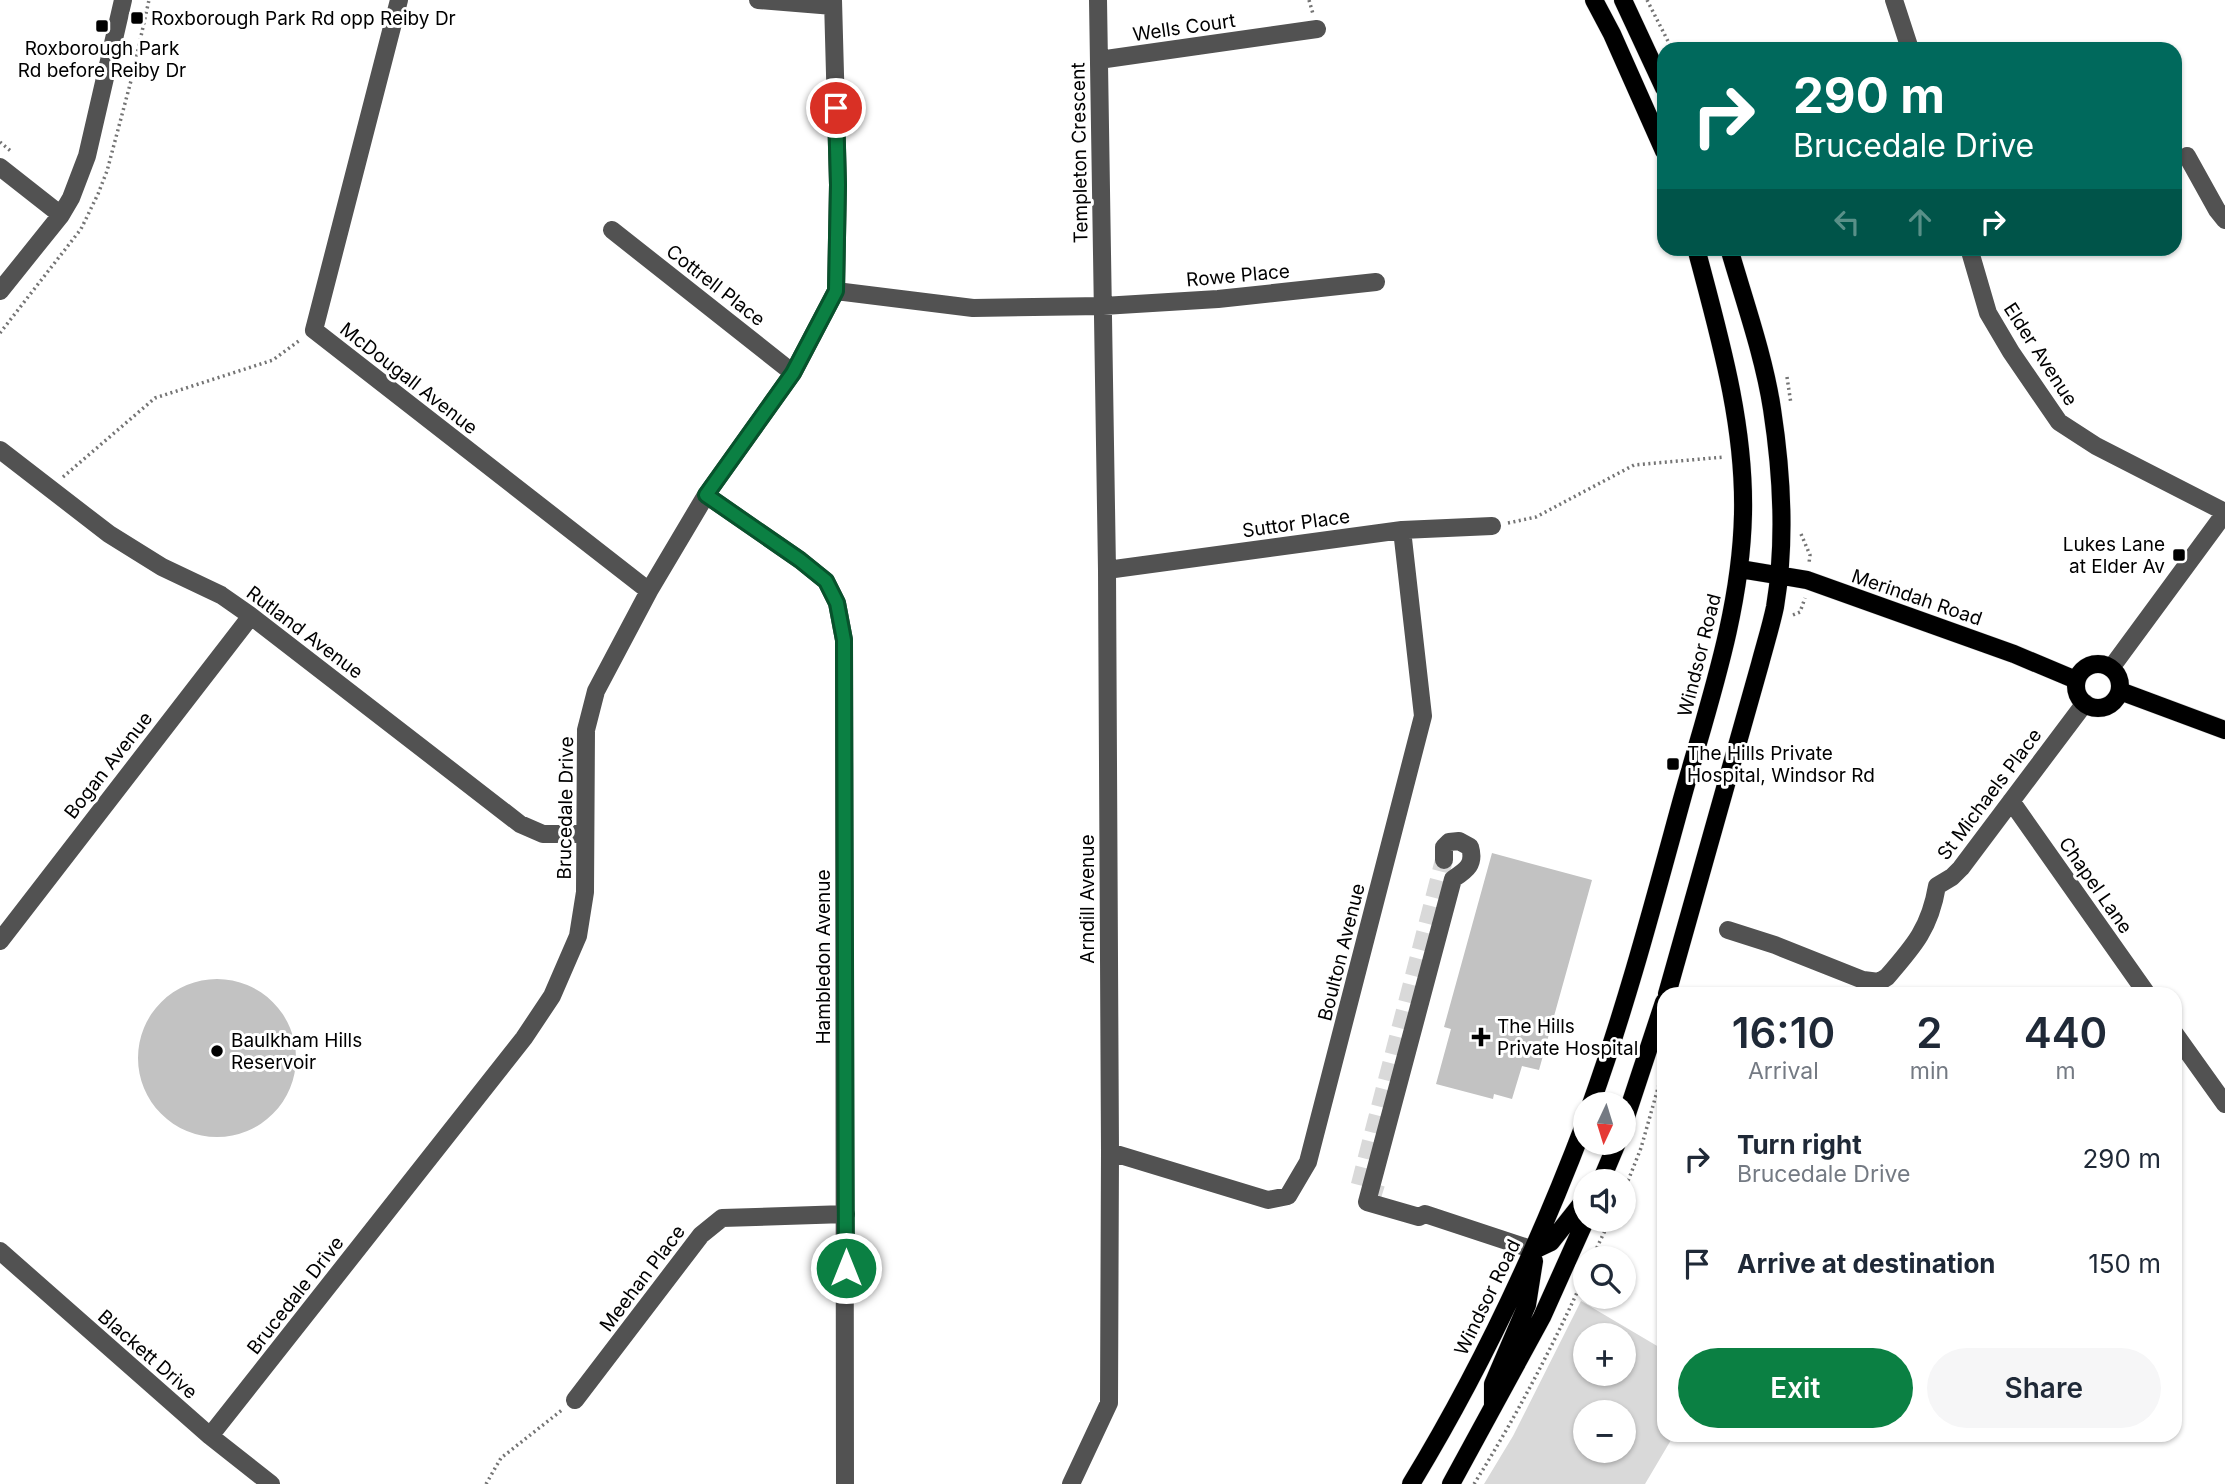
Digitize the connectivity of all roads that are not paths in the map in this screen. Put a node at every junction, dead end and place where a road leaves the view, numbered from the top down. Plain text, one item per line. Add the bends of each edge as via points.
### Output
1 (123, 0) edge
2 (399, 0) edge
3 (758, 0) edge
4 (1098, 0) edge
5 (1594, 0) edge
6 (1623, 0) edge
7 (1894, 0) edge
8 (833, 3) edge
9 (1317, 29) dead end
10 (1908, 42) edge
11 (1098, 60) junction
12 (1657, 72) edge
13 (1657, 135) edge
14 (2187, 156) dead end
15 (0, 167) edge
16 (61, 215) junction
17 (2225, 220) edge
18 (612, 230) dead end
19 (1698, 256) edge
20 (1731, 256) edge
21 (1971, 256) edge
22 (1376, 282) dead end
23 (836, 291) junction
24 (0, 292) edge
25 (1103, 306) junction
26 (793, 373) junction
27 (0, 450) edge
28 (706, 495) junction
29 (2225, 513) edge
30 (1492, 526) road end
31 (1402, 530) junction
32 (1740, 569) junction
33 (1107, 570) junction
34 (1779, 576) junction
35 (649, 591) junction
36 (251, 616) junction
37 (2111, 668) junction
38 (2076, 680) junction
39 (2119, 691) junction
40 (2085, 703) junction
41 (2225, 730) edge
42 (2011, 801) junction
43 (585, 834) junction
44 (1444, 860) tunnel mouth
45 (1728, 929) dead end
46 (0, 941) edge
47 (1669, 987) edge
48 (2142, 987) edge
49 (1657, 1023) edge
50 (2182, 1044) edge
51 (1595, 1092) edge
52 (1634, 1092) edge
53 (2225, 1104) edge
54 (1110, 1152) junction
55 (1573, 1154) edge
56 (1382, 1195) tunnel mouth
57 (846, 1214) junction
58 (1425, 1214) junction
59 (1573, 1214) edge
60 (1580, 1232) edge
61 (0, 1251) edge
62 (1534, 1251) junction
63 (575, 1400) road end
64 (1494, 1409) junction
65 (210, 1437) junction
66 (271, 1484) edge
67 (845, 1484) edge
68 (1070, 1484) edge
69 (1411, 1484) edge
70 (1451, 1484) edge

1 - 16 street via 87,156
2 - 35 street, McDougall Avenue via 314,330
3 - 8 street
4 - 11 street, Templeton Crescent
5 - 13 main road
6 - 12 main road
7 - 10 street
8 - 23 street, Brucedale Drive
9 - 11 street, Wells Court
11 - 25 street, Templeton Crescent
14 - 17 street
15 - 16 street
16 - 24 street
18 - 26 street, Cottrell Place
19 - 32 main road, Windsor Road via 1737,424 1743,513
20 - 34 main road via 1772,407 1782,520
21 - 29 street, Elder Avenue via 1988,313 2059,422
22 - 25 street, Rowe Place
23 - 25 street, Rowe Place via 973,308
23 - 26 street, Brucedale Drive
25 - 33 street, Arndill Avenue
26 - 28 street, Brucedale Drive
27 - 36 street, Rutland Avenue via 109,534
28 - 35 street, Brucedale Drive
28 - 57 street, Hambledon Avenue via 826,581 837,603 844,640
29 - 37 street
30 - 31 street, Suttor Place
31 - 33 street, Suttor Place
31 - 54 street, Boulton Avenue via 1423,716 1308,1162 1288,1196 1268,1200
32 - 34 main road, Merindah Road
32 - 51 main road, Windsor Road via 1712,693
33 - 54 street, Arndill Avenue
34 - 38 main road, Merindah Road via 1807,580
34 - 47 main road via 1763,653
35 - 43 street, Brucedale Drive via 596,691 586,730
36 - 43 street, Rutland Avenue via 520,824 543,834
36 - 46 street, Bogan Avenue
37 - 38 main road via 2095,664 2080,672
37 - 39 main road
38 - 40 main road
39 - 40 main road via 2116,699 2101,708
39 - 41 main road
40 - 42 street, St Michaels Place
42 - 45 street, St Michaels Place via 1961,868 1937,886 1926,927 1879,982
42 - 48 street, Chapel Lane
43 - 65 street, Brucedale Drive via 585,892 578,936 552,996 524,1038
44 - 58 street via 1448,842 1470,847 1471,863 1453,879 1367,1202 1419,1217
49 - 52 main road
50 - 53 street
54 - 68 street, Arndill Avenue via 1109,1403
55 - 62 main road, Windsor Road
56 - 58 street via 1419,1207
57 - 63 street, Meehan Place via 723,1218 701,1235
57 - 67 street, Hambledon Avenue
58 - 62 street
59 - 62 main road via 1551,1242
60 - 64 main road
61 - 65 street, Blackett Drive
62 - 64 main road via 1531,1293 1493,1384
62 - 69 main road, Windsor Road
64 - 70 main road
65 - 66 street, Blackett Drive

